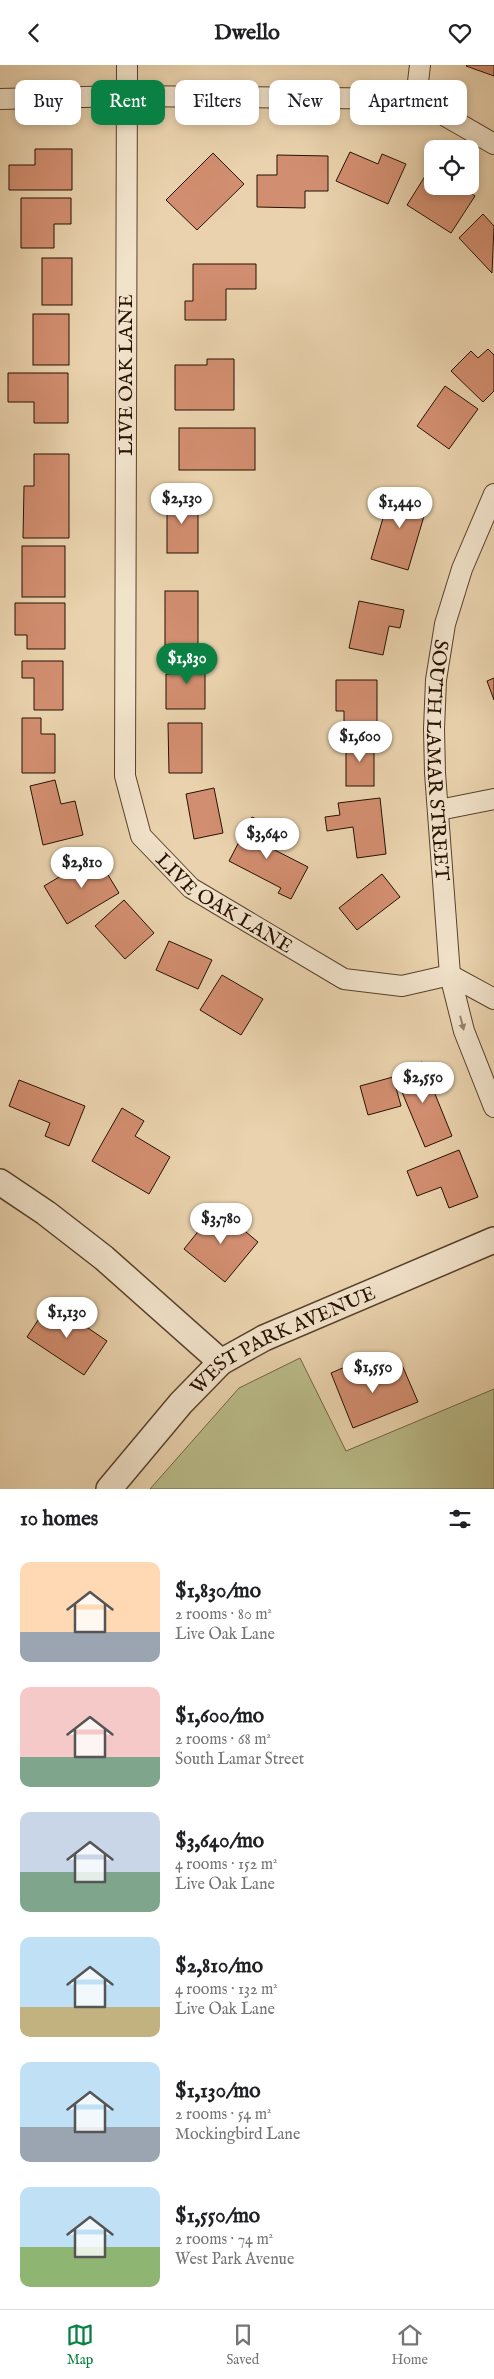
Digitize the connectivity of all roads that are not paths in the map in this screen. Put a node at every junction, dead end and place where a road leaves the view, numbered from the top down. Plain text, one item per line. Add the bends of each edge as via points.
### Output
1 (126, 65) edge
2 (420, 65) edge
3 (126, 80) edge
4 (418, 80) edge
5 (165, 96) edge
6 (91, 97) edge
7 (350, 98) edge
8 (0, 99) edge
9 (126, 125) edge
10 (461, 125) edge
11 (494, 144) edge
12 (494, 494) edge
13 (494, 799) edge
14 (439, 810) junction
15 (450, 975) junction
16 (494, 999) edge
17 (494, 1107) edge
18 (0, 1182) edge
19 (494, 1240) edge
20 (221, 1362) junction
21 (109, 1489) edge

1 - 3 street, LIVE OAK LANE
2 - 4 street
5 - 7 street
6 - 8 street
9 - 15 street, LIVE OAK LANE via 126,776 141,836 191,888 344,979 402,986
10 - 11 street
12 - 14 street, SOUTH LAMAR STREET via 462,569 445,623 436,680 434,729
13 - 14 street
14 - 15 street, SOUTH LAMAR STREET
15 - 16 street
15 -> 17 street, SOUTH LAMAR STREET via 464,1031
18 - 20 street via 104,1258
19 - 20 street, WEST PARK AVENUE via 264,1338
20 - 21 street, WEST PARK AVENUE via 181,1403

